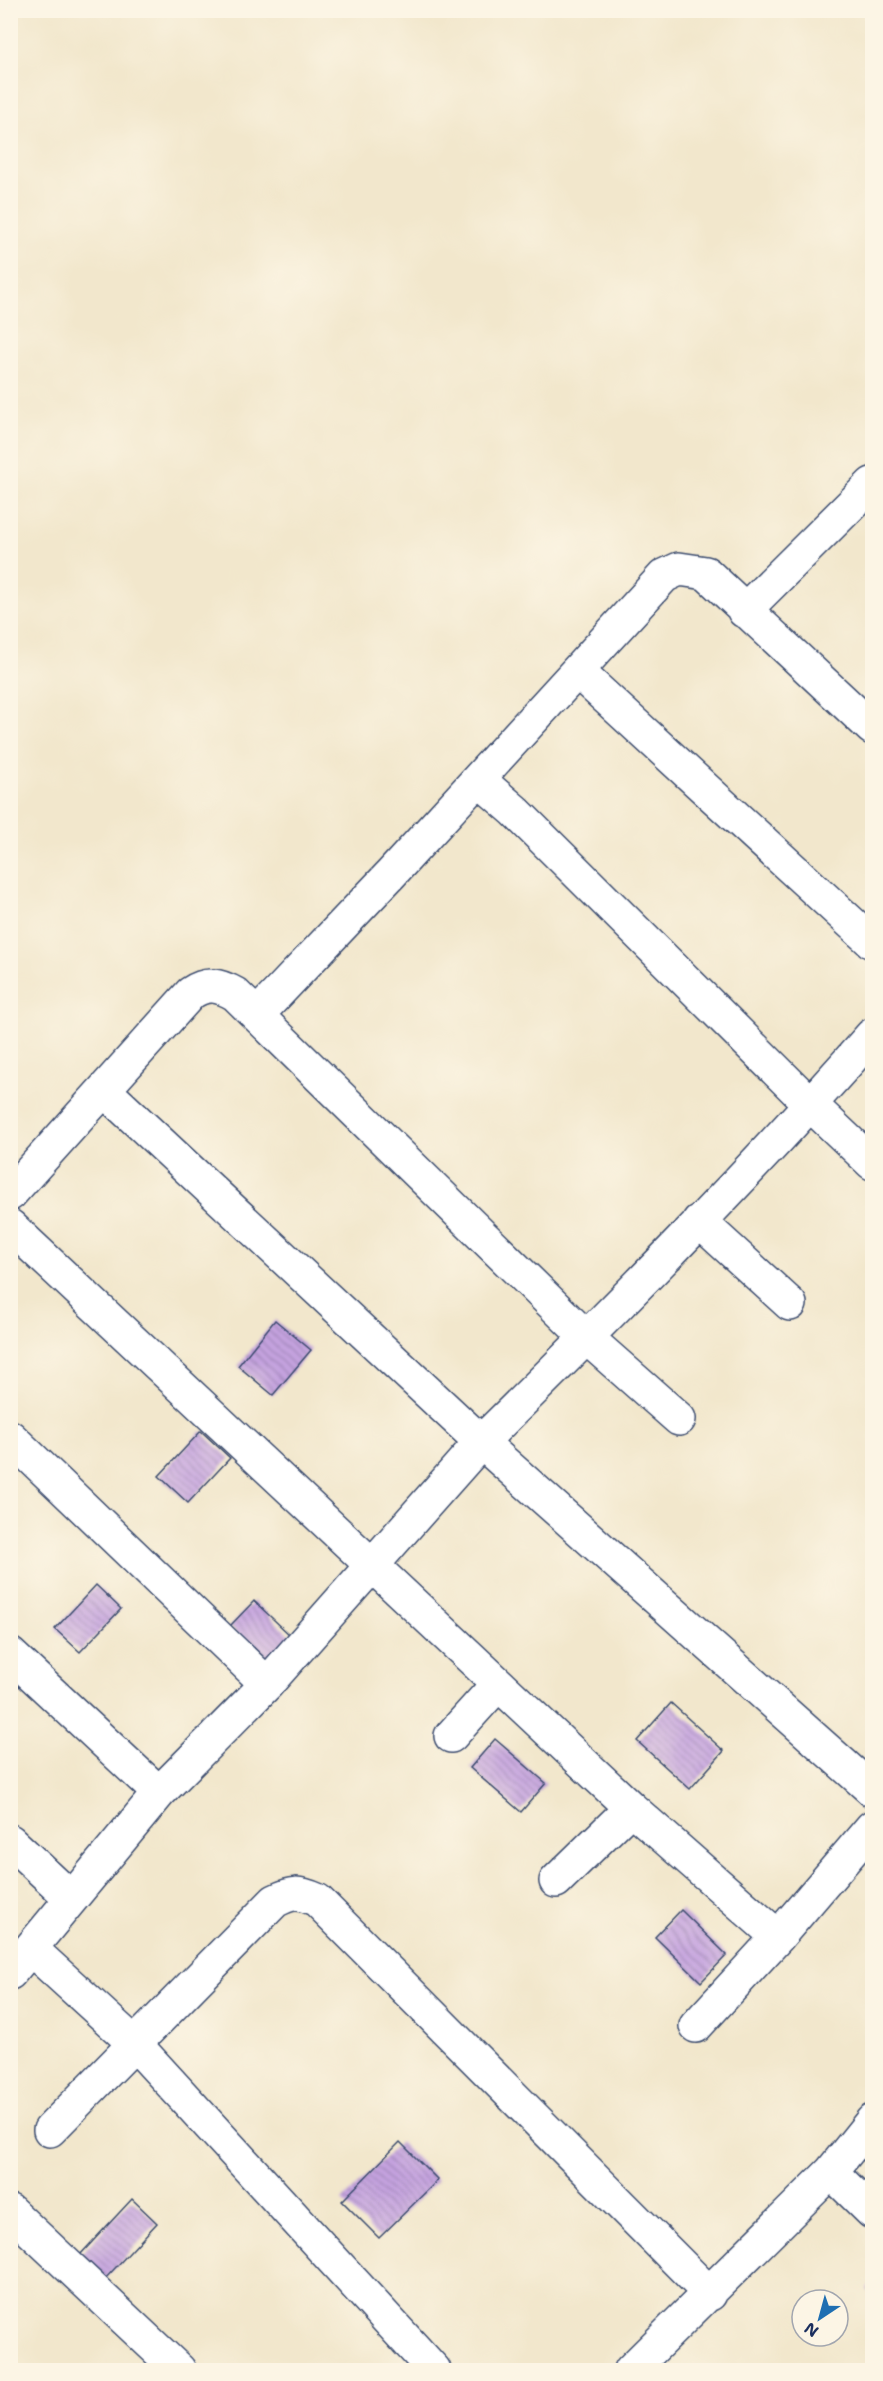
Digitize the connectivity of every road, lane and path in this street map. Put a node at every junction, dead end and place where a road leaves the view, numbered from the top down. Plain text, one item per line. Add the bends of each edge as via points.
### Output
1 (873, 484) edge
2 (744, 611) junction
3 (577, 671) junction
4 (873, 728) edge
5 (478, 779) junction
6 (873, 942) edge
7 (257, 1015) junction
8 (873, 1035) edge
9 (105, 1091) junction
10 (811, 1105) junction
11 (873, 1162) edge
12 (10, 1194) edge
13 (699, 1221) junction
14 (10, 1226) edge
15 (790, 1304) dead end
16 (587, 1338) junction
17 (679, 1419) dead end
18 (10, 1437) edge
19 (481, 1442) junction
20 (371, 1566) junction
21 (10, 1654) edge
22 (267, 1684) junction
23 (498, 1684) junction
24 (451, 1736) dead end
25 (873, 1790) edge
26 (159, 1793) junction
27 (631, 1808) junction
28 (873, 1827) edge
29 (10, 1841) edge
30 (556, 1881) dead end
31 (71, 1898) junction
32 (778, 1936) junction
33 (21, 1961) edge
34 (696, 2026) dead end
35 (134, 2043) junction
36 (873, 2121) edge
37 (50, 2130) dead end
38 (831, 2172) junction
39 (10, 2211) edge
40 (873, 2212) edge
41 (710, 2294) junction
42 (179, 2370) edge
43 (434, 2370) edge
44 (631, 2370) edge

1 - 2 street
2 - 3 street via 706,573 679,569 664,576
2 - 4 street
3 - 5 street
3 - 6 street
5 - 7 street
5 - 10 street
7 - 9 street via 236,994 220,985 199,988
7 - 16 street
8 - 10 street
9 - 12 street
9 - 19 street
10 - 11 street
10 - 13 street
13 - 15 street
13 - 16 street
14 - 20 street
16 - 17 street
16 - 19 street
18 - 22 street
19 - 20 street
19 - 25 street
20 - 22 street
20 - 23 street
21 - 26 street
22 - 26 street
23 - 24 street
23 - 27 street
26 - 31 street
27 - 30 street
27 - 32 street
28 - 32 street
29 - 31 street
31 - 33 street
32 - 34 street
33 - 35 street
35 - 37 street
35 - 41 street via 275,1901 301,1893 316,1900
35 - 43 street
36 - 38 street
38 - 40 street
38 - 41 street
39 - 42 street
41 - 44 street

